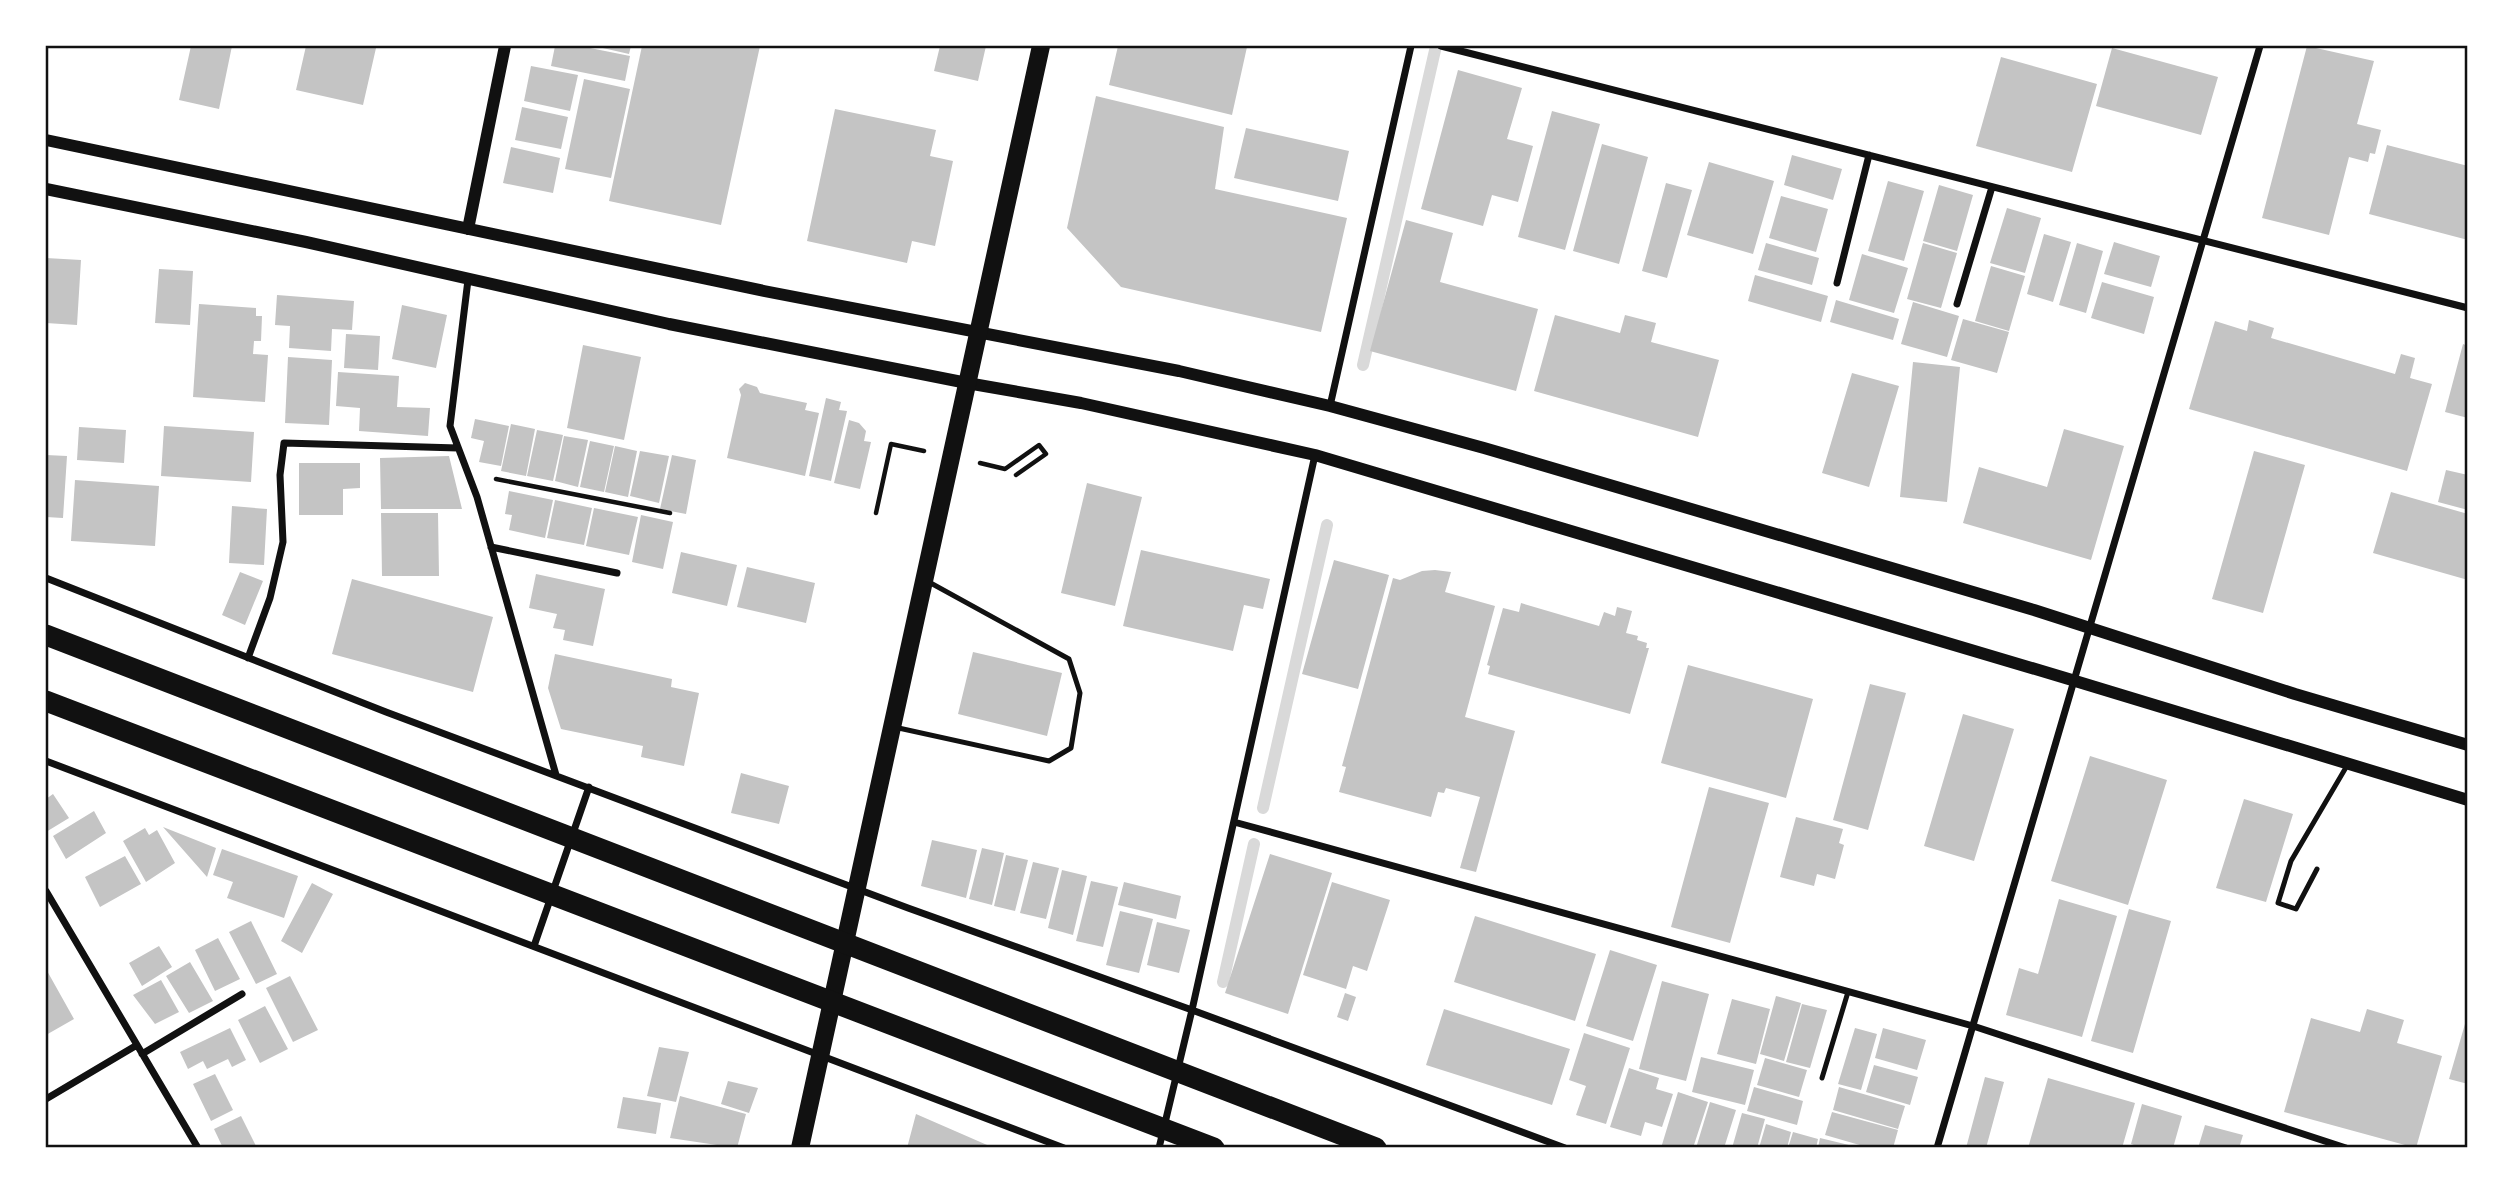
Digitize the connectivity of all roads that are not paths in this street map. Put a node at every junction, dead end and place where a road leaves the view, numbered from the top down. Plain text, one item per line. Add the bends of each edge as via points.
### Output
1 (505, 46) edge
2 (1041, 46) edge
3 (1411, 46) edge
4 (1443, 46) edge
5 (2260, 46) edge
6 (46, 140) edge
7 (1870, 155) junction
8 (1992, 187) junction
9 (46, 189) edge
10 (468, 229) junction
11 (2203, 240) junction
12 (468, 280) junction
13 (1836, 283) dead end
14 (1958, 304) dead end
15 (2468, 307) edge
16 (978, 332) junction
17 (967, 383) junction
18 (1331, 406) junction
19 (458, 447) junction
20 (1315, 455) junction
21 (491, 547) junction
22 (617, 573) dead end
23 (46, 578) edge
24 (924, 579) junction
25 (2087, 629) junction
26 (46, 635) edge
27 (248, 658) junction
28 (2072, 680) junction
29 (46, 701) edge
30 (892, 727) junction
31 (2468, 745) edge
32 (46, 761) edge
33 (2348, 764) junction
34 (556, 775) junction
35 (589, 787) junction
36 (2468, 800) edge
37 (1234, 822) junction
38 (2317, 869) dead end
39 (856, 887) junction
40 (46, 891) edge
41 (534, 946) junction
42 (1847, 992) junction
43 (242, 994) dead end
44 (1192, 1010) junction
45 (1973, 1027) junction
46 (137, 1045) junction
47 (142, 1054) junction
48 (820, 1055) junction
49 (1822, 1077) dead end
50 (46, 1099) edge
51 (1552, 1145) edge
52 (198, 1147) edge
53 (800, 1147) edge
54 (1064, 1147) edge
55 (1159, 1147) edge
56 (1214, 1147) edge
57 (1376, 1147) edge
58 (1565, 1147) edge
59 (1937, 1147) edge
60 (2346, 1147) edge

1 - 10 street
2 - 16 main road
3 - 18 street
4 - 7 street
5 - 11 street
6 - 10 street
7 - 8 street
7 - 13 street
8 - 11 street
8 - 14 street
9 - 12 street
10 - 16 street
11 - 15 street
11 - 25 street
12 - 17 street
12 - 19 street via 450,426
16 - 17 main road
16 - 18 street
17 - 20 street via 1082,402
17 - 24 main road
18 - 25 street
19 - 21 street
19 - 27 street via 284,443 282,542 270,598
20 - 28 street
20 - 37 street
21 - 22 street
21 - 34 street
23 - 27 street
24 - 30 main road
24 - 30 lane via 1069,659 1080,693 1071,748 1049,761
25 - 28 street
25 - 31 street
26 - 57 highway
27 - 34 street
28 - 33 street
28 - 45 street
29 - 56 highway
30 - 39 main road
32 - 41 street
33 - 36 street
33 - 38 lane via 2291,861 2278,903 2296,909
34 - 35 street
35 - 39 street
35 - 41 street
37 - 42 street
37 - 44 street
39 - 44 street
39 - 48 main road
40 - 46 street
41 - 48 street
42 - 45 street
42 - 49 lane
43 - 47 street
44 - 51 street
44 - 55 street
45 - 59 street
45 - 60 street
46 - 47 street
46 - 50 street
47 - 52 street
48 - 53 main road
48 - 54 street
51 - 58 street

